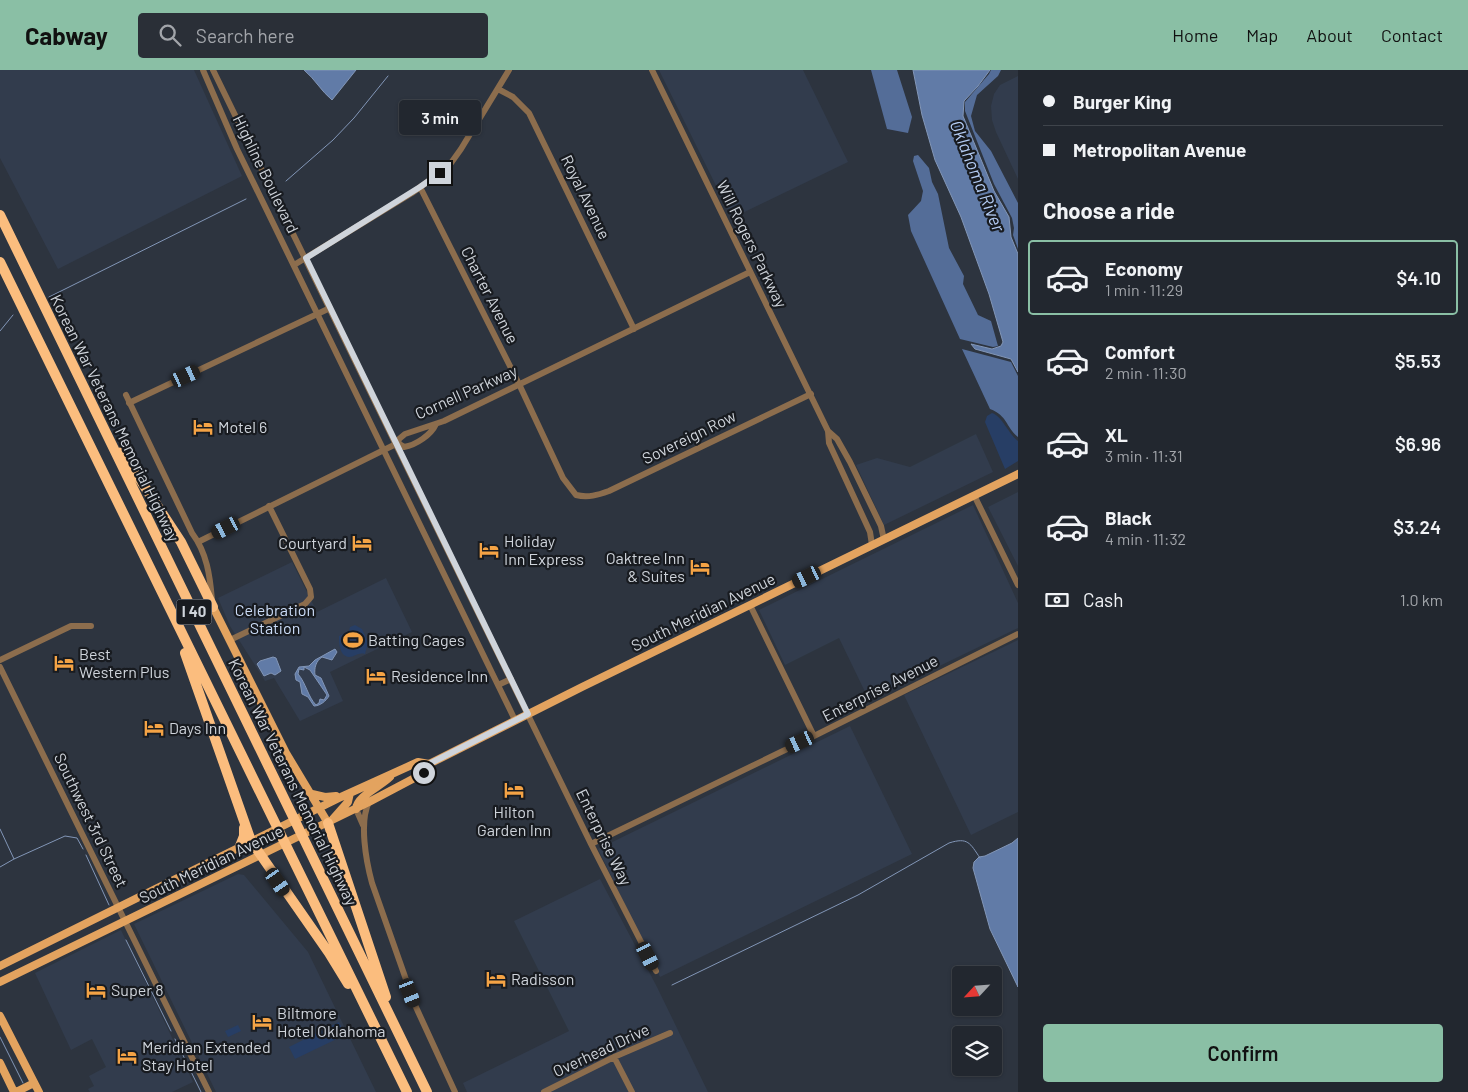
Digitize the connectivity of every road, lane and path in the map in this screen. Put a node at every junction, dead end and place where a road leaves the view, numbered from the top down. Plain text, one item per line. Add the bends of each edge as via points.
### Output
1 (203, 70) edge
2 (213, 70) edge
3 (509, 70) edge
4 (652, 70) edge
5 (498, 89) junction
6 (420, 187) junction
7 (0, 215) edge
8 (306, 258) junction
9 (0, 262) edge
10 (294, 266) junction
11 (750, 272) junction
12 (330, 308) junction
13 (318, 314) junction
14 (634, 329) junction
15 (519, 384) junction
16 (811, 394) junction
17 (126, 395) dead end
18 (129, 403) junction
19 (99, 418) junction
20 (436, 424) junction
21 (828, 431) junction
22 (397, 443) junction
23 (383, 450) junction
24 (854, 469) junction
25 (1018, 474) edge
26 (843, 475) junction
27 (862, 488) junction
28 (851, 493) junction
29 (576, 495) joint
30 (974, 495) junction
31 (269, 506) junction
32 (884, 540) junction
33 (198, 542) junction
34 (872, 546) junction
35 (1018, 585) edge
36 (750, 605) junction
37 (213, 607) junction
38 (170, 609) junction
39 (91, 626) dead end
40 (1018, 634) edge
41 (230, 640) junction
42 (0, 660) edge
43 (0, 668) edge
44 (511, 678) junction
45 (498, 685) junction
46 (528, 714) junction
47 (515, 720) junction
48 (814, 736) junction
49 (429, 764) junction
50 (393, 774) junction
51 (350, 792) junction
52 (312, 794) junction
53 (341, 796) junction
54 (369, 802) junction
55 (320, 807) junction
56 (356, 808) junction
57 (330, 822) junction
58 (244, 825) junction
59 (363, 825) junction
60 (251, 841) junction
61 (591, 844) junction
62 (240, 846) junction
63 (260, 856) junction
64 (181, 876) junction
65 (190, 890) junction
66 (119, 907) junction
67 (126, 921) junction
68 (0, 966) edge
69 (656, 971) dead end
70 (0, 982) edge
71 (0, 1016) edge
72 (376, 1028) junction
73 (396, 1029) junction
74 (670, 1033) dead end
75 (614, 1057) junction
76 (0, 1063) edge
77 (34, 1083) junction
78 (15, 1092) edge
79 (39, 1092) edge
80 (209, 1092) edge
81 (407, 1092) edge
82 (427, 1092) edge
83 (455, 1092) edge
84 (544, 1092) edge
85 (632, 1092) edge

1 - 10 street, Highline Boulevard
2 - 8 street, Highline Boulevard
3 - 5 street
4 - 11 street, Will Rogers Parkway
5 - 6 street via 451,163
5 - 14 street, Royal Avenue via 513,97 529,113
6 - 8 street
6 - 15 street, Charter Avenue
7 - 19 highway, Korean War Veterans Memorial Highway / I 40
8 - 10 street
8 - 12 street, Highline Boulevard
9 - 38 highway, Korean War Veterans Memorial Highway / I 40
10 - 13 street, Highline Boulevard
11 - 14 street, Cornell Parkway
11 - 16 street, Will Rogers Parkway
12 - 13 street
12 - 22 street, Highline Boulevard
13 - 18 street
13 - 23 street, Highline Boulevard
14 - 15 street, Cornell Parkway
15 - 20 street, Cornell Parkway
15 - 29 street, Charter Avenue via 563,478
16 - 21 street, Will Rogers Parkway
16 - 29 street, Sovereign Row via 609,491 585,497
17 - 18 street
18 - 33 street
19 - 37 highway via 181,542
19 - 73 highway, Korean War Veterans Memorial Highway / I 40
20 - 22 street, Cornell Parkway via 405,434
20 - 22 street via 432,432 410,446
21 - 24 street, Will Rogers Parkway via 837,439
21 - 26 street, Will Rogers Parkway via 829,443
22 - 23 street, Cornell Parkway
22 - 44 street, Highline Boulevard
23 - 31 street, Cornell Parkway
23 - 45 street, Highline Boulevard
24 - 26 street
24 - 27 street, Will Rogers Parkway
25 - 30 main road, South Meridian Avenue
26 - 28 street, Will Rogers Parkway
27 - 28 street
27 - 32 street, Will Rogers Parkway via 882,526
28 - 34 street, Will Rogers Parkway via 870,532
30 - 32 main road, South Meridian Avenue
30 - 35 street
31 - 33 street, Cornell Parkway
31 - 41 street via 310,589 311,598 305,604
32 - 34 main road, South Meridian Avenue
33 - 37 street via 207,564
34 - 36 main road, South Meridian Avenue
36 - 46 main road, South Meridian Avenue
36 - 48 street
37 - 41 main road
38 - 58 highway
38 - 72 highway, Korean War Veterans Memorial Highway / I 40
39 - 42 street via 71,626
40 - 48 street, Enterprise Avenue
41 - 52 main road via 286,753
43 - 66 street, Southwest 3rd Street
44 - 45 street
44 - 46 street, Highline Boulevard
45 - 47 street, Highline Boulevard
46 - 47 main road, South Meridian Avenue
46 - 61 street, Enterprise Way
47 - 49 main road, South Meridian Avenue
48 - 61 street, Enterprise Avenue
49 - 50 main road, South Meridian Avenue via 418,762
49 - 54 main road, South Meridian Avenue via 424,773
50 - 51 main road, South Meridian Avenue
50 - 56 main road via 360,799
51 - 53 main road, South Meridian Avenue
51 - 57 main road via 348,802
52 - 53 main road via 325,798
52 - 55 main road
53 - 55 main road, South Meridian Avenue
54 - 56 main road, South Meridian Avenue
54 - 59 street
55 - 57 main road
55 - 60 main road, South Meridian Avenue
56 - 57 main road, South Meridian Avenue
56 - 59 street
57 - 63 main road, South Meridian Avenue
57 - 73 highway
58 - 60 highway
58 - 62 highway
59 - 83 street via 370,875 390,939 418,1012
60 - 62 main road, South Meridian Avenue
60 - 63 highway
61 - 69 street, Enterprise Way
62 - 64 main road, South Meridian Avenue
63 - 65 main road, South Meridian Avenue
63 - 72 highway via 329,953
64 - 65 main road
64 - 66 main road, South Meridian Avenue
65 - 67 main road, South Meridian Avenue
66 - 67 street, Southwest 3rd Street
66 - 68 main road, South Meridian Avenue
67 - 70 main road, South Meridian Avenue
67 - 80 street, Southwest 3rd Street
71 - 77 main road
72 - 81 highway, Korean War Veterans Memorial Highway / I 40
73 - 82 highway, Korean War Veterans Memorial Highway / I 40
74 - 75 street, Overhead Drive
75 - 84 street, Overhead Drive
75 - 85 street
76 - 78 main road
77 - 78 main road
77 - 79 main road

